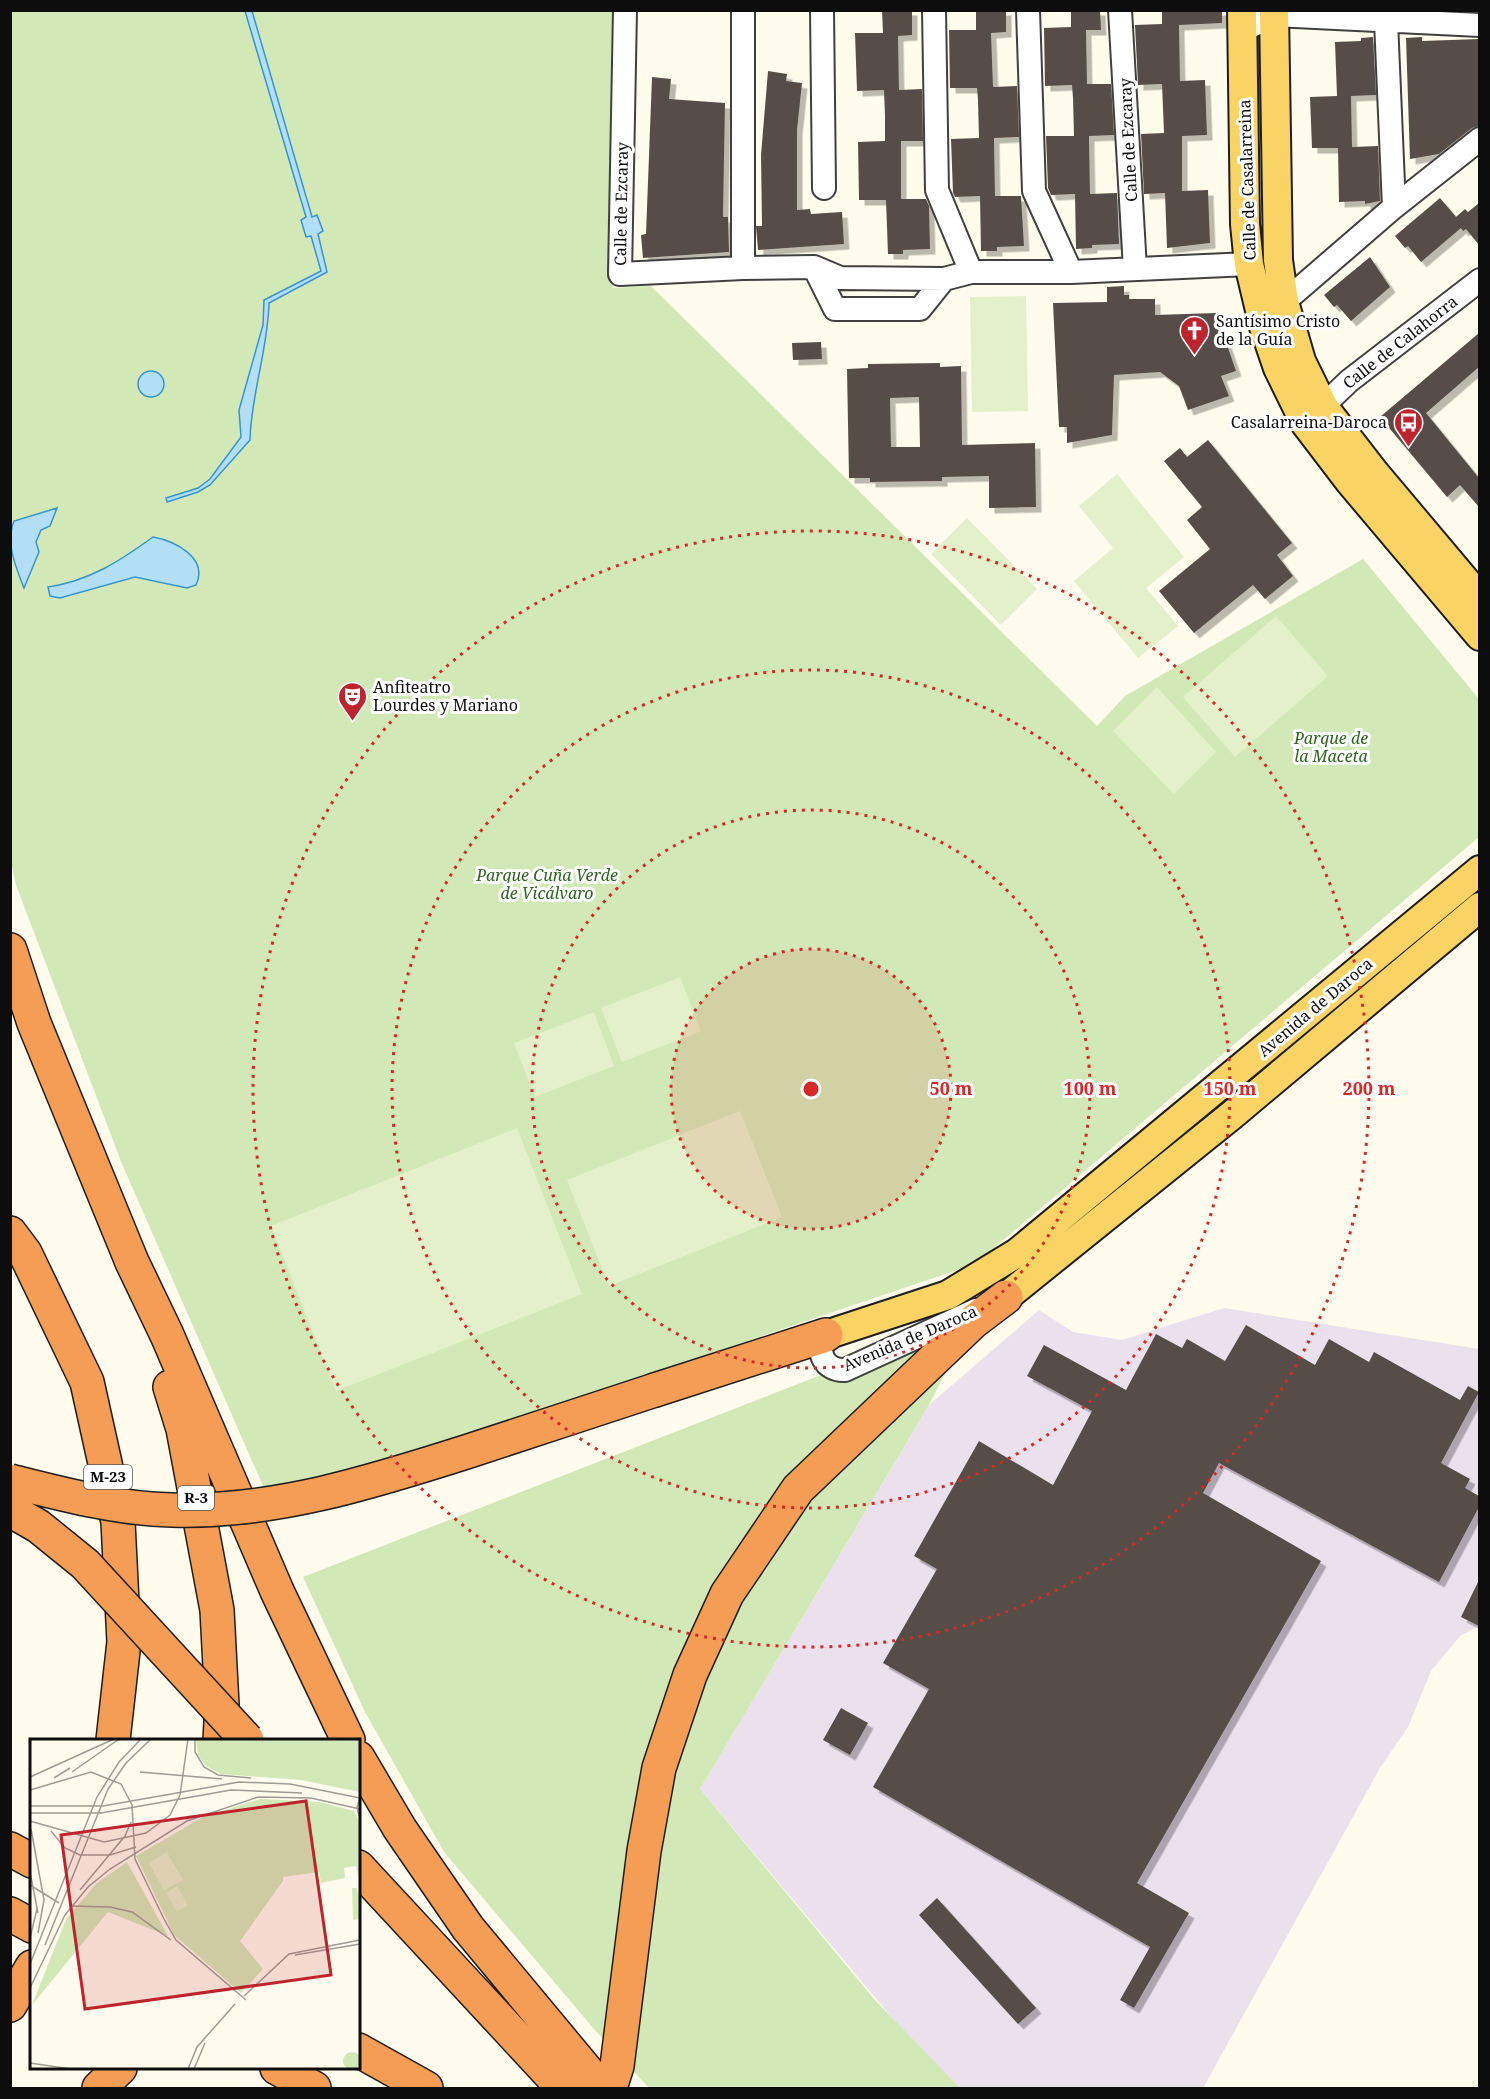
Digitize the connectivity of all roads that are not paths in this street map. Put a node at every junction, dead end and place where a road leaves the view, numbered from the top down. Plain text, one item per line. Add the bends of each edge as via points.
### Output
1 (625, 10) edge
2 (743, 10) edge
3 (822, 10) edge
4 (934, 10) edge
5 (1028, 10) edge
6 (1120, 10) edge
7 (1274, 13) edge
8 (1242, 21) edge
9 (1386, 21) junction
10 (1479, 25) edge
11 (1479, 139) edge
12 (824, 188) dead end
13 (1394, 207) junction
14 (1278, 260) junction
15 (1249, 264) junction
16 (814, 267) junction
17 (743, 268) junction
18 (1135, 269) junction
19 (971, 272) junction
20 (1071, 272) junction
21 (944, 279) junction
22 (1479, 280) edge
23 (1284, 302) junction
24 (1314, 415) junction
25 (1479, 598) edge
26 (1479, 636) edge
27 (1479, 870) edge
28 (1479, 907) edge
29 (10, 950) edge
30 (10, 1233) edge
31 (132, 1262) junction
32 (1006, 1297) junction
33 (826, 1335) junction
34 (10, 1482) edge
35 (10, 1510) edge
36 (113, 1739) edge
37 (220, 1739) edge
38 (246, 1739) edge
39 (348, 1739) edge
40 (360, 1761) edge
41 (10, 1849) edge
42 (30, 1860) edge
43 (360, 1869) edge
44 (10, 1914) edge
45 (30, 1925) edge
46 (360, 2051) edge
47 (281, 2069) edge
48 (314, 2088) edge
49 (426, 2088) edge
50 (563, 2088) edge
51 (602, 2088) edge
52 (610, 2088) edge

1 - 17 street, Calle de Ezcaray via 620,274
2 - 17 street
3 - 12 street
4 - 19 street via 937,190
5 - 20 street via 1034,191
6 - 18 street, Calle de Ezcaray
7 - 8 street
7 - 9 street
7 - 14 main road, Calle de Casalarreina
8 - 15 main road, Calle de Casalarreina
9 - 10 street
9 - 13 street
11 - 13 street
13 - 23 street
14 - 15 main road
14 - 23 main road, Calle de Casalarreina
15 - 18 street, Calle de Ezcaray
15 - 24 main road, Calle de Casalarreina via 1278,368
16 - 17 street, Calle de Ezcaray
16 - 21 street, Calle de Ezcaray via 840,278
16 - 21 street via 835,309 920,309
18 - 20 street, Calle de Ezcaray
19 - 20 street, Calle de Ezcaray
19 - 21 street, Calle de Ezcaray
22 - 24 street, Calle de Calahorra via 1348,381
23 - 24 main road, Calle de Casalarreina
24 - 25 main road, Calle de Casalarreina via 1374,472
24 - 26 main road, Calle de Casalarreina via 1350,482
27 - 33 main road, Avenida de Daroca via 1017,1253 948,1295
28 - 32 main road, Avenida de Daroca via 1233,1115
29 - 31 highway, R-3 via 34,1023
30 - 36 highway, M-23 via 25,1253 87,1382 118,1521 124,1642
31 - 37 highway, R-3 via 183,1429 217,1610
31 - 39 highway
32 - 33 street, Avenida de Daroca via 845,1370 834,1369 822,1358 820,1348
32 - 52 highway via 973,1322 798,1490 727,1594 690,1675 662,1758 644,1851 617,2066
33 - 34 highway, bridge via 370,1483 288,1501 171,1510 130,1506
35 - 38 highway, bridge via 38,1526 85,1564
40 - 51 highway via 400,1829 468,1928
41 - 42 highway
43 - 50 highway
44 - 45 highway
46 - 49 highway
47 - 48 highway

